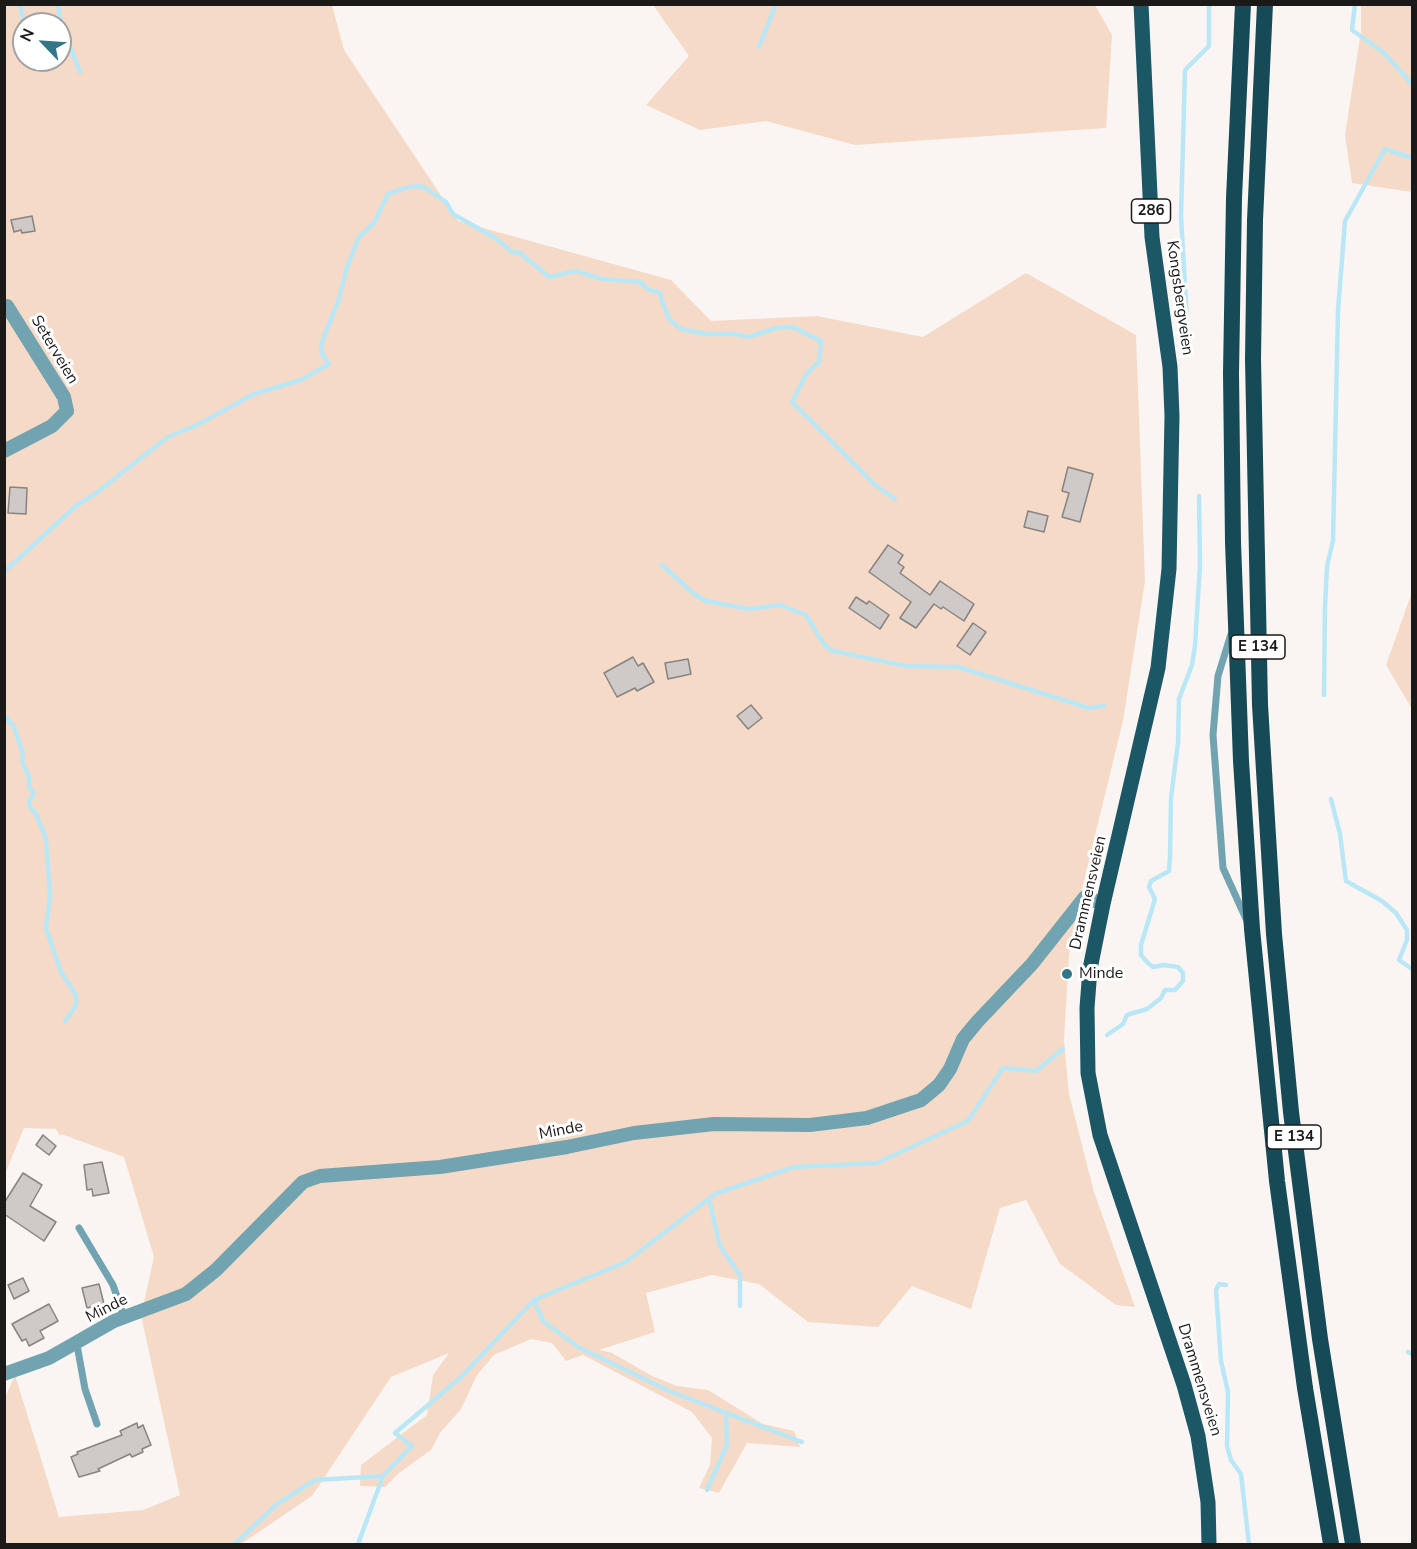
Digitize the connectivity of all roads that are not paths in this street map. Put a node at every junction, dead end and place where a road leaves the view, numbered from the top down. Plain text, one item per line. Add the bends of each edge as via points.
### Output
1 (1141, 4) edge
2 (1243, 4) edge
3 (1265, 4) edge
4 (7, 306) dead end
5 (1172, 416) joint
6 (4, 451) edge
7 (1235, 623) junction
8 (1103, 904) junction
9 (1252, 929) junction
10 (79, 1228) dead end
11 (124, 1317) junction
12 (76, 1344) junction
13 (4, 1374) edge
14 (97, 1424) dead end
15 (1347, 1510) junction
16 (1209, 1545) edge
17 (1331, 1545) edge
18 (1353, 1545) edge
19 (1363, 1545) edge

1 - 5 main road, Kongsbergveien / 286 via 1152,237
2 - 7 highway, E 134 via 1231,340
3 - 15 highway, E 134 via 1253,349 1260,705 1274,934 1290,1101 1320,1339
4 - 6 street, Seterveien via 64,396 67,411 52,426
5 - 8 main road, Drammensveien / 286 via 1169,569 1162,635 1130,795
7 - 9 highway, E 134
7 - 9 lane via 1221,661 1213,735 1223,868
8 - 11 street, Minde via 1085,897 1032,964 963,1039 939,1085 921,1100 867,1118 810,1125 714,1124 634,1133 567,1148 440,1167 320,1176 303,1182 216,1270 186,1294
8 - 16 main road, Drammensveien / 286 via 1087,1008 1092,1102 1110,1169 1198,1436 1208,1502
9 - 17 highway, E 134 via 1280,1203
10 - 11 lane via 112,1285
11 - 12 street, Minde
12 - 13 street, Minde via 25,1369
12 - 14 lane
15 - 18 highway, E 134
15 - 19 highway, E 134

